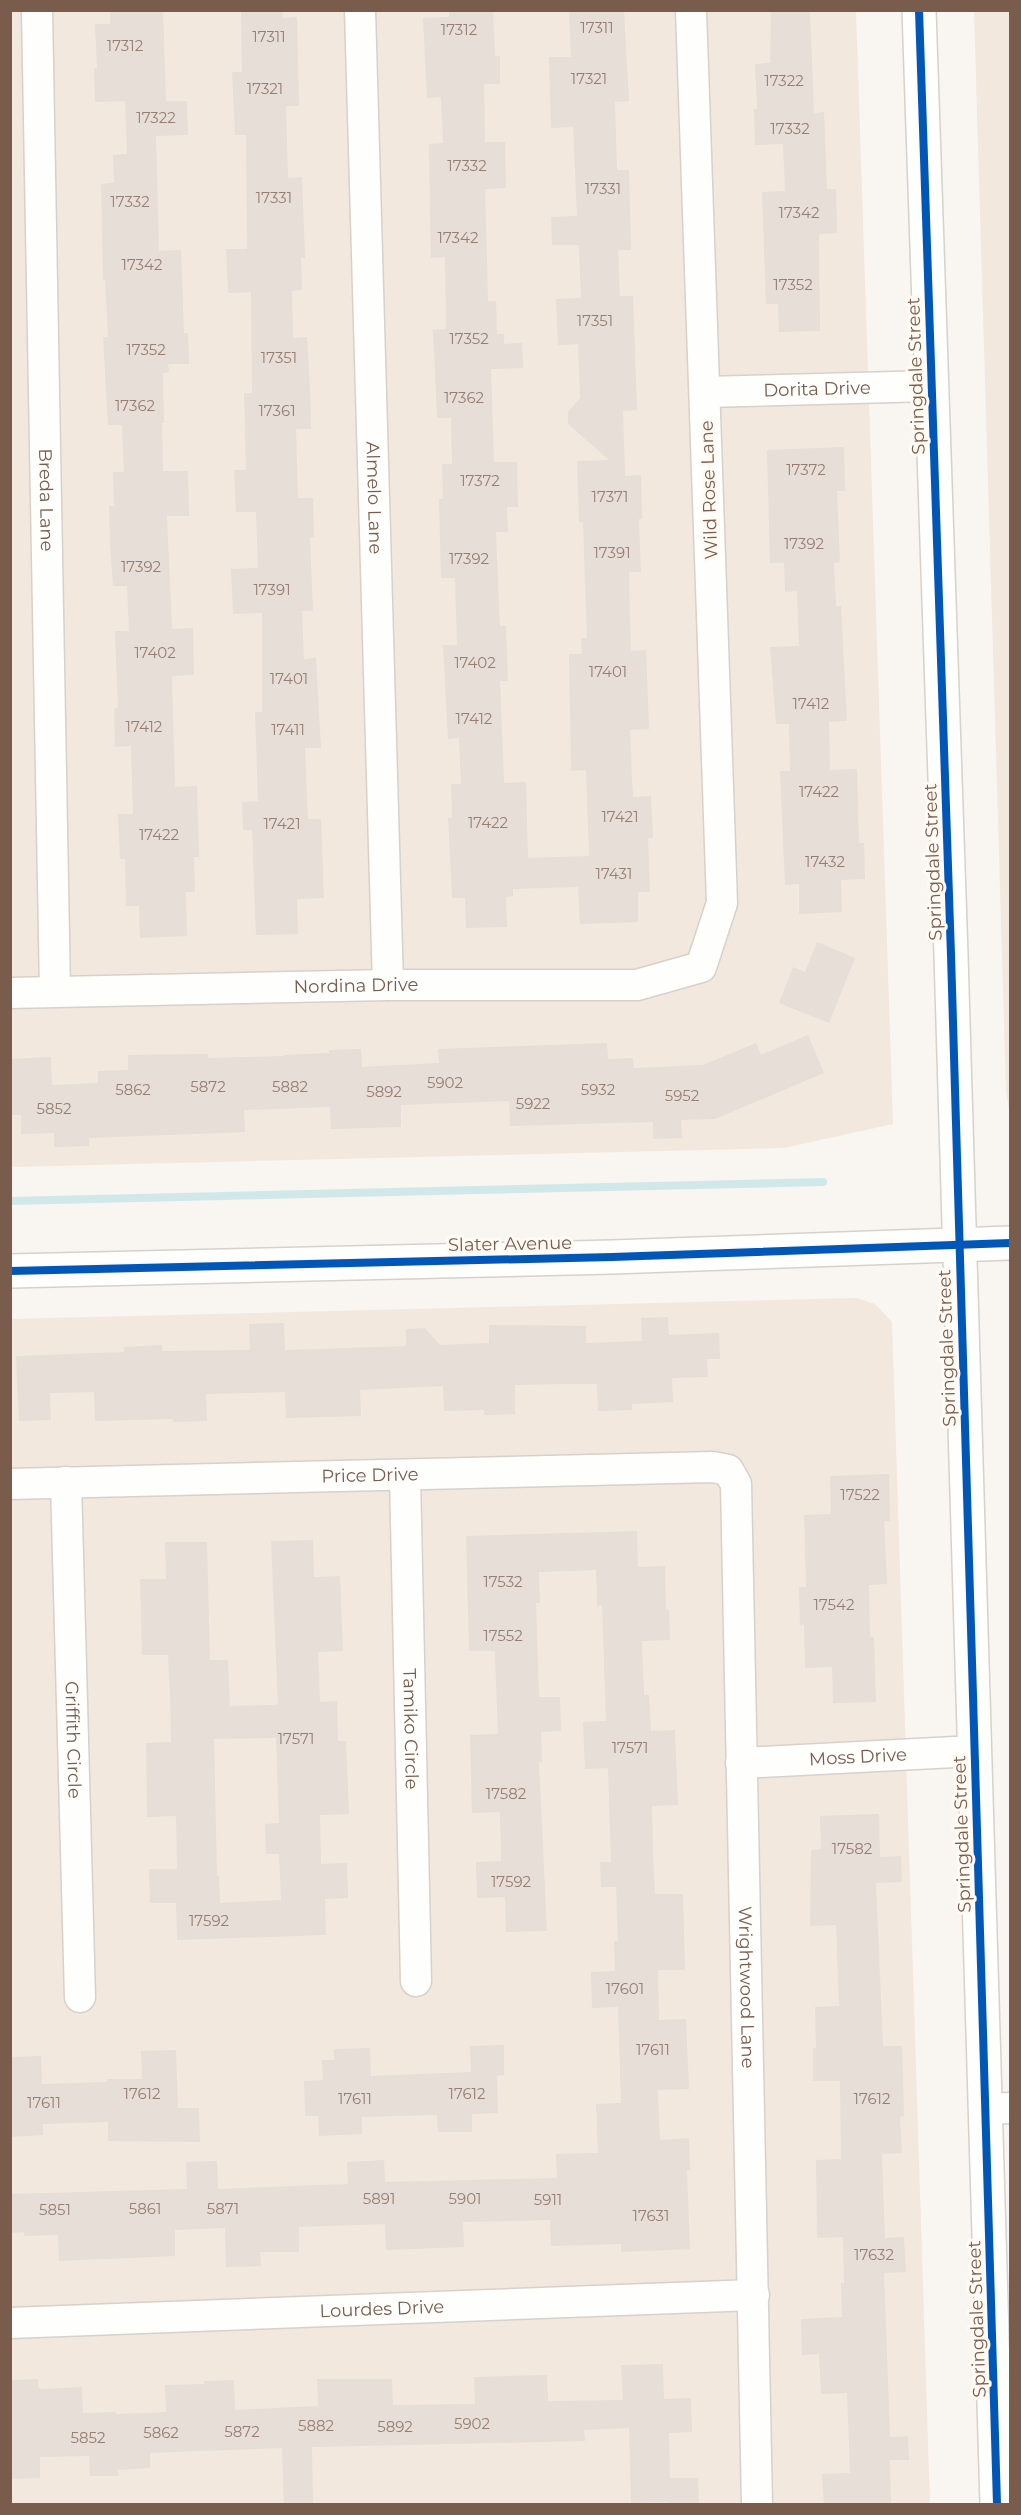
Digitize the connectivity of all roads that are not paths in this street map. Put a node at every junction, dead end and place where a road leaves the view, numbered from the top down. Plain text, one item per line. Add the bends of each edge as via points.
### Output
1 (38, 10) edge
2 (360, 10) edge
3 (691, 10) edge
4 (919, 10) edge
5 (931, 386) junction
6 (705, 392) junction
7 (702, 967) joint
8 (388, 985) junction
9 (55, 991) junction
10 (10, 993) edge
11 (1011, 1244) edge
12 (958, 1245) junction
13 (10, 1270) edge
14 (728, 1470) joint
15 (405, 1475) junction
16 (66, 1482) junction
17 (10, 1484) edge
18 (975, 1751) junction
19 (741, 1763) junction
20 (416, 1981) dead end
21 (80, 1997) dead end
22 (998, 2109) edge
23 (754, 2295) junction
24 (10, 2323) edge
25 (758, 2505) edge
26 (997, 2505) edge

1 - 9 street, Breda Lane
2 - 8 street, Almelo Lane
3 - 6 street, Wild Rose Lane
4 - 5 street, Springdale Street
5 - 6 street, Dorita Drive
5 - 12 street, Springdale Street
6 - 7 street, Wild Rose Lane via 722,903
7 - 8 street, Nordina Drive via 637,985
8 - 9 street, Nordina Drive
9 - 10 street, Nordina Drive
11 - 12 street, Slater Avenue
12 - 13 street, Slater Avenue
12 - 18 street, Springdale Street
14 - 15 street, Price Drive via 713,1467
14 - 19 street, Wrightwood Lane via 736,1484
15 - 16 street, Price Drive
15 - 20 street, Tamiko Circle
16 - 17 street, Price Drive
16 - 21 street, Griffith Circle
18 - 19 street, Moss Drive
18 - 22 street, Springdale Street
19 - 23 street, Wrightwood Lane
22 - 26 street, Springdale Street
23 - 24 street, Lourdes Drive
23 - 25 street, Wrightwood Lane

